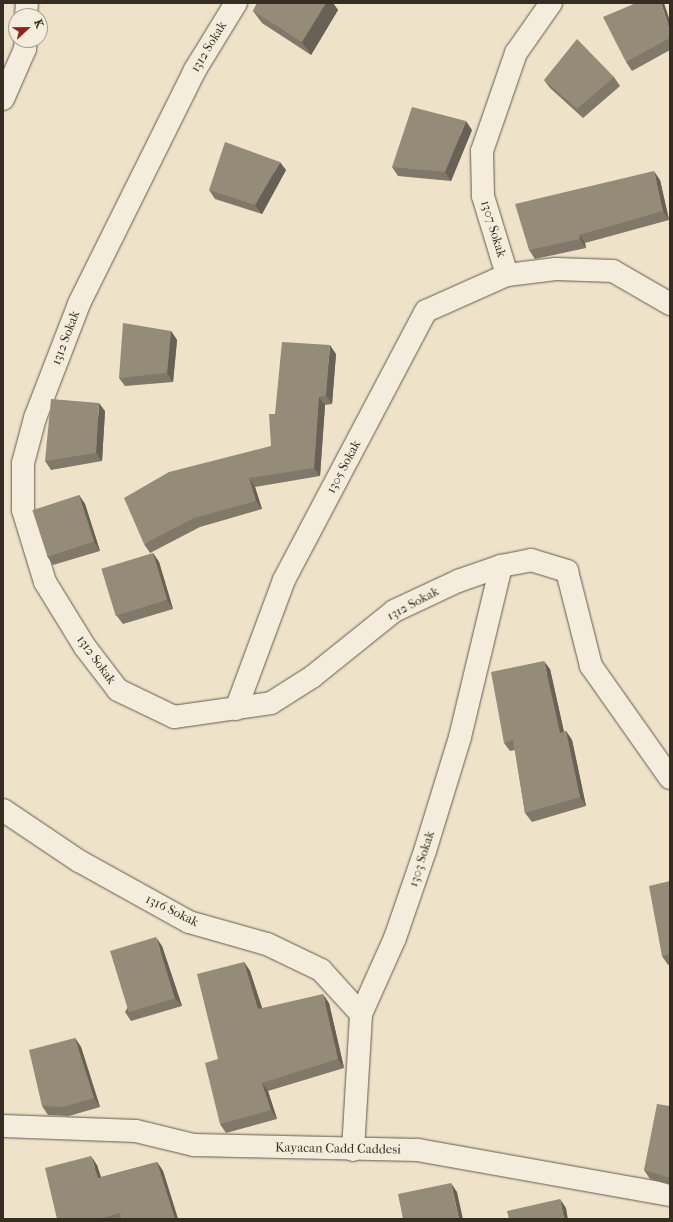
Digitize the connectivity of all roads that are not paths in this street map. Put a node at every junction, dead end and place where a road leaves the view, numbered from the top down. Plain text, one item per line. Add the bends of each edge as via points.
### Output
1 (236, 3) edge
2 (552, 3) edge
3 (25, 48) edge
4 (3, 99) edge
5 (507, 276) junction
6 (670, 304) edge
7 (501, 566) junction
8 (236, 709) junction
9 (670, 778) edge
10 (3, 810) edge
11 (361, 1014) junction
12 (3, 1126) edge
13 (353, 1150) junction
14 (670, 1195) edge

1 - 8 street, 1312 Sokak via 195,70 79,304 35,418 24,463 23,510 45,582 85,647 118,690 174,718
2 - 5 street, 1307 Sokak via 516,53 482,151 483,196
3 - 4 street
5 - 6 street, 1307 Sokak via 556,269 613,271
5 - 8 street, 1305 Sokak via 426,311 284,580
7 - 8 street, 1312 Sokak via 458,581 394,611 312,677 271,703
7 - 9 street, 1312 Sokak via 531,560 567,571 591,666
7 - 11 street, 1303 Sokak via 462,730 425,851 395,938
10 - 11 street, 1316 Sokak via 79,861 189,922 267,944 321,970
11 - 13 street, 1303 Sokak
12 - 13 street, Kayacan Cadd Caddesi via 136,1131 194,1145
13 - 14 street, Kayacan Cadd Caddesi via 418,1150

